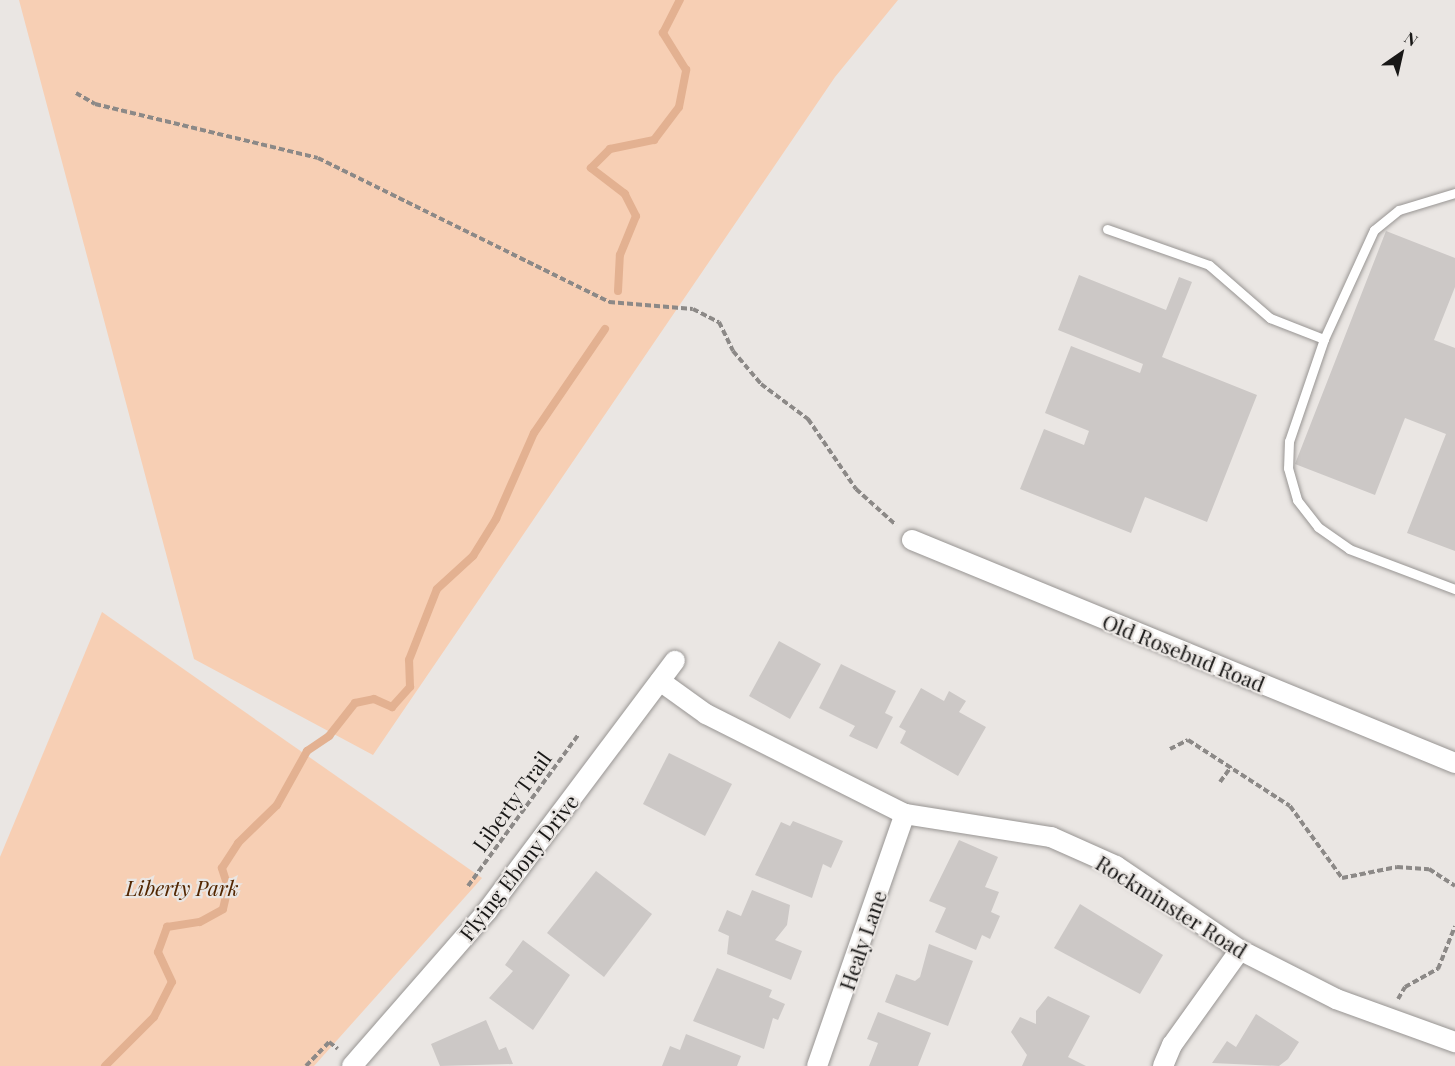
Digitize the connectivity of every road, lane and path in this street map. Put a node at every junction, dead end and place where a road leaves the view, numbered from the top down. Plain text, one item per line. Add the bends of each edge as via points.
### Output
1 (76, 93) dead end
2 (1455, 193) edge
3 (1107, 229) dead end
4 (1324, 339) junction
5 (912, 540) joint
6 (1455, 589) edge
7 (675, 661) dead end
8 (660, 681) junction
9 (579, 734) dead end
10 (1170, 749) dead end
11 (1455, 763) edge
12 (1231, 767) junction
13 (1220, 782) dead end
14 (905, 814) junction
15 (468, 886) dead end
16 (1455, 886) edge
17 (1455, 926) edge
18 (1240, 950) junction
19 (1391, 1022) junction
20 (1455, 1042) edge
21 (356, 1065) edge
22 (306, 1066) edge
23 (817, 1066) edge
24 (1163, 1066) edge

1 - 5 path via 95,104 318,158 609,302 693,309 719,322 733,351 761,384 808,419 856,489
2 - 4 lane via 1399,210 1374,230
3 - 4 lane via 1209,265 1270,318
4 - 6 lane via 1289,441 1288,468 1297,500 1318,527 1349,549
5 - 11 street, Old Rosebud Road
7 - 8 street, Flying Ebony Drive
8 - 14 street, Rockminster Road via 706,714
8 - 21 street, Flying Ebony Drive via 487,911
9 - 15 path, Liberty Trail
10 - 12 path via 1188,740
12 - 13 path
12 - 16 path via 1290,806 1342,878 1397,867 1429,869
14 - 18 street, Rockminster Road via 1051,837 1116,866
14 - 23 street, Healy Lane
17 - 19 path via 1445,959 1438,969 1405,987
18 - 19 street, Rockminster Road
18 - 24 street via 1172,1044
19 - 20 street, Rockminster Road
21 - 22 path via 329,1042

